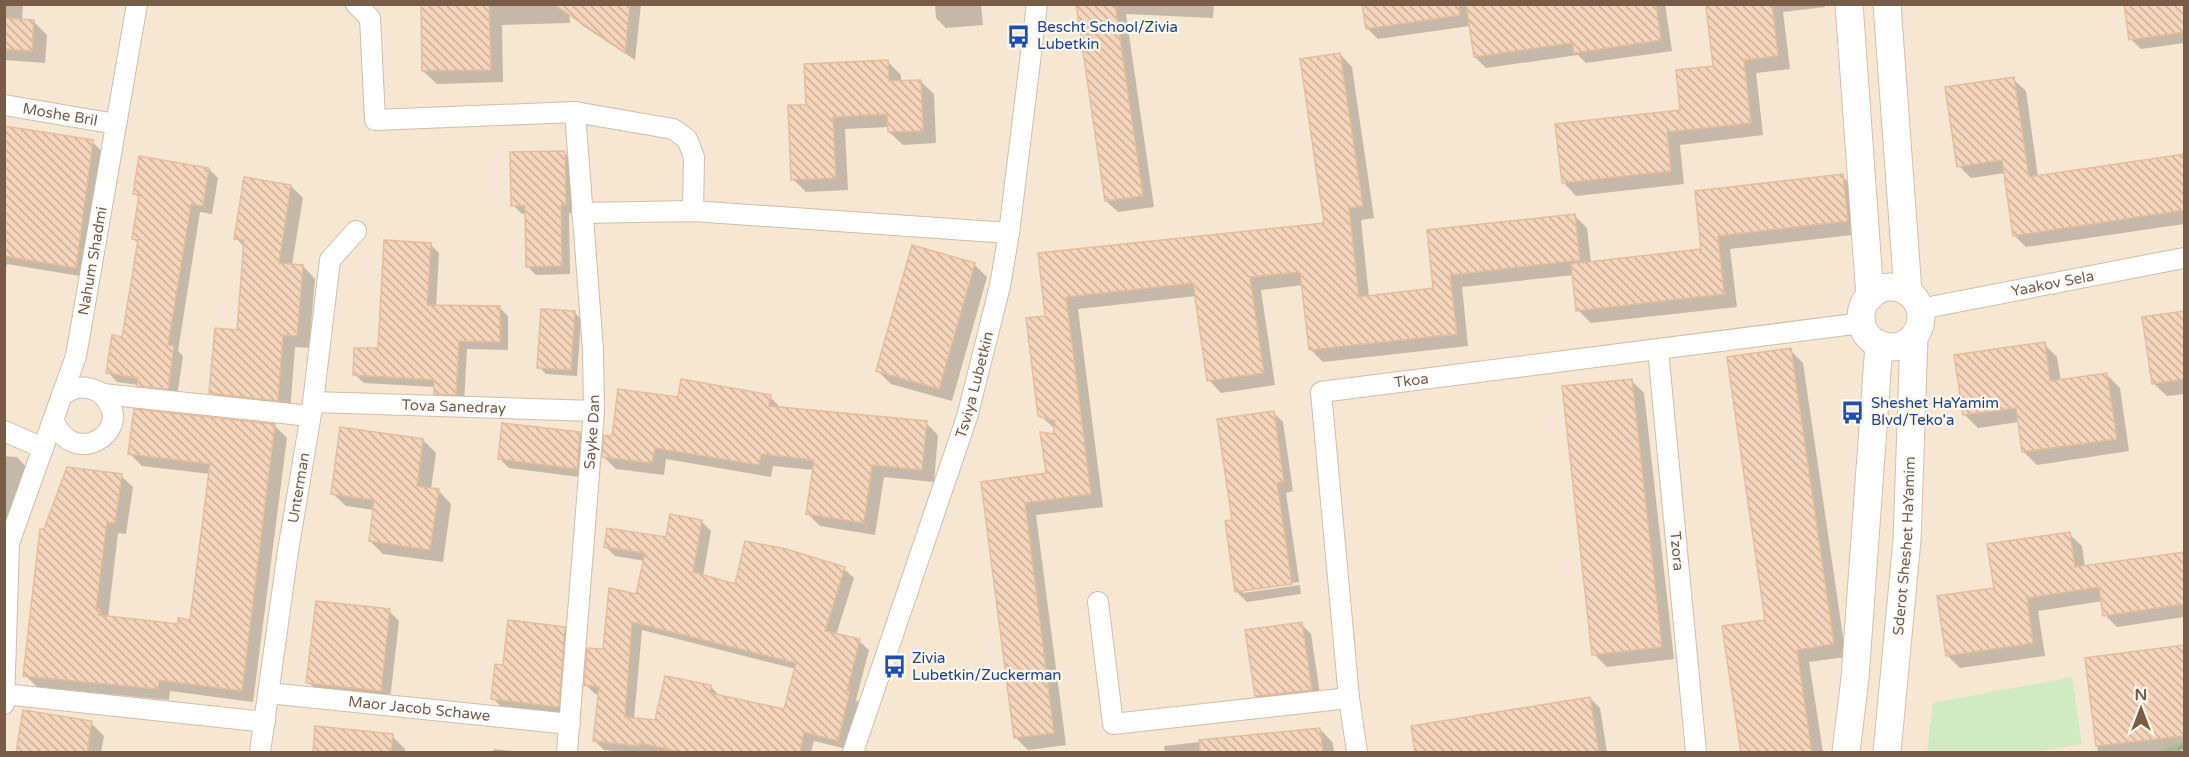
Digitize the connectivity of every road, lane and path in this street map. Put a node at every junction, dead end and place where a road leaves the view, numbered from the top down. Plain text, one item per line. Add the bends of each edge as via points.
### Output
1 (136, 4) edge
2 (356, 4) edge
3 (1037, 4) edge
4 (1849, 4) edge
5 (1887, 4) edge
6 (4, 105) edge
7 (575, 112) junction
8 (116, 124) junction
9 (693, 212) junction
10 (582, 213) junction
11 (357, 231) dead end
12 (1009, 233) junction
13 (2184, 258) edge
14 (1870, 297) junction
15 (1914, 300) junction
16 (1862, 323) junction
17 (1914, 337) junction
18 (1879, 344) junction
19 (1658, 350) junction
20 (103, 394) junction
21 (62, 395) junction
22 (311, 409) junction
23 (594, 411) junction
24 (54, 421) junction
25 (4, 431) edge
26 (43, 448) junction
27 (1098, 603) dead end
28 (268, 693) junction
29 (5, 697) edge
30 (1349, 698) junction
31 (265, 722) junction
32 (570, 724) junction
33 (260, 753) edge
34 (567, 753) edge
35 (853, 753) edge
36 (1357, 753) edge
37 (1696, 753) edge
38 (1846, 753) edge
39 (1887, 753) edge

1 - 8 street, Nahum Shadmi
2 - 7 street via 370,18 375,120
3 - 12 street, Tsviya Lubetkin
4 - 14 street
5 - 15 street
6 - 8 street, Moshe Bril
7 - 9 street via 673,129 687,139 694,158
7 - 10 street, Sayke Dan
8 - 21 street, Nahum Shadmi via 76,356
9 - 10 street
9 - 12 street
10 - 23 street, Sayke Dan
11 - 22 street, Unterman via 330,260
12 - 35 street, Tsviya Lubetkin via 1000,286 967,417
13 - 15 street, Yaakov Sela
14 - 15 street via 1878,291 1898,288
14 - 16 street via 1864,305
15 - 17 street via 1921,319
16 - 18 street via 1871,339
16 - 19 street, Tkoa
17 - 18 street via 1898,347
17 - 39 street, Sderot Sheshet HaYamim via 1907,540
18 - 38 street
19 - 30 street, Tkoa via 1321,392
19 - 37 street, Tzora
20 - 21 street via 85,386
20 - 22 street, Tova Sanedray
20 - 24 street via 112,408 111,425 98,441 85,445 69,442
21 - 24 street, Nahum Shadmi
22 - 23 street, Tova Sanedray
22 - 28 street, Unterman
23 - 32 street, Sayke Dan
24 - 26 street, Nahum Shadmi
25 - 26 street
26 - 29 street, Nahum Shadmi via 9,543
27 - 30 street via 1113,724
28 - 31 street, Unterman
28 - 32 street, Maor Jacob Schawe
29 - 31 street
30 - 36 street, Tkoa
31 - 33 street, Unterman
32 - 34 street, Sayke Dan

